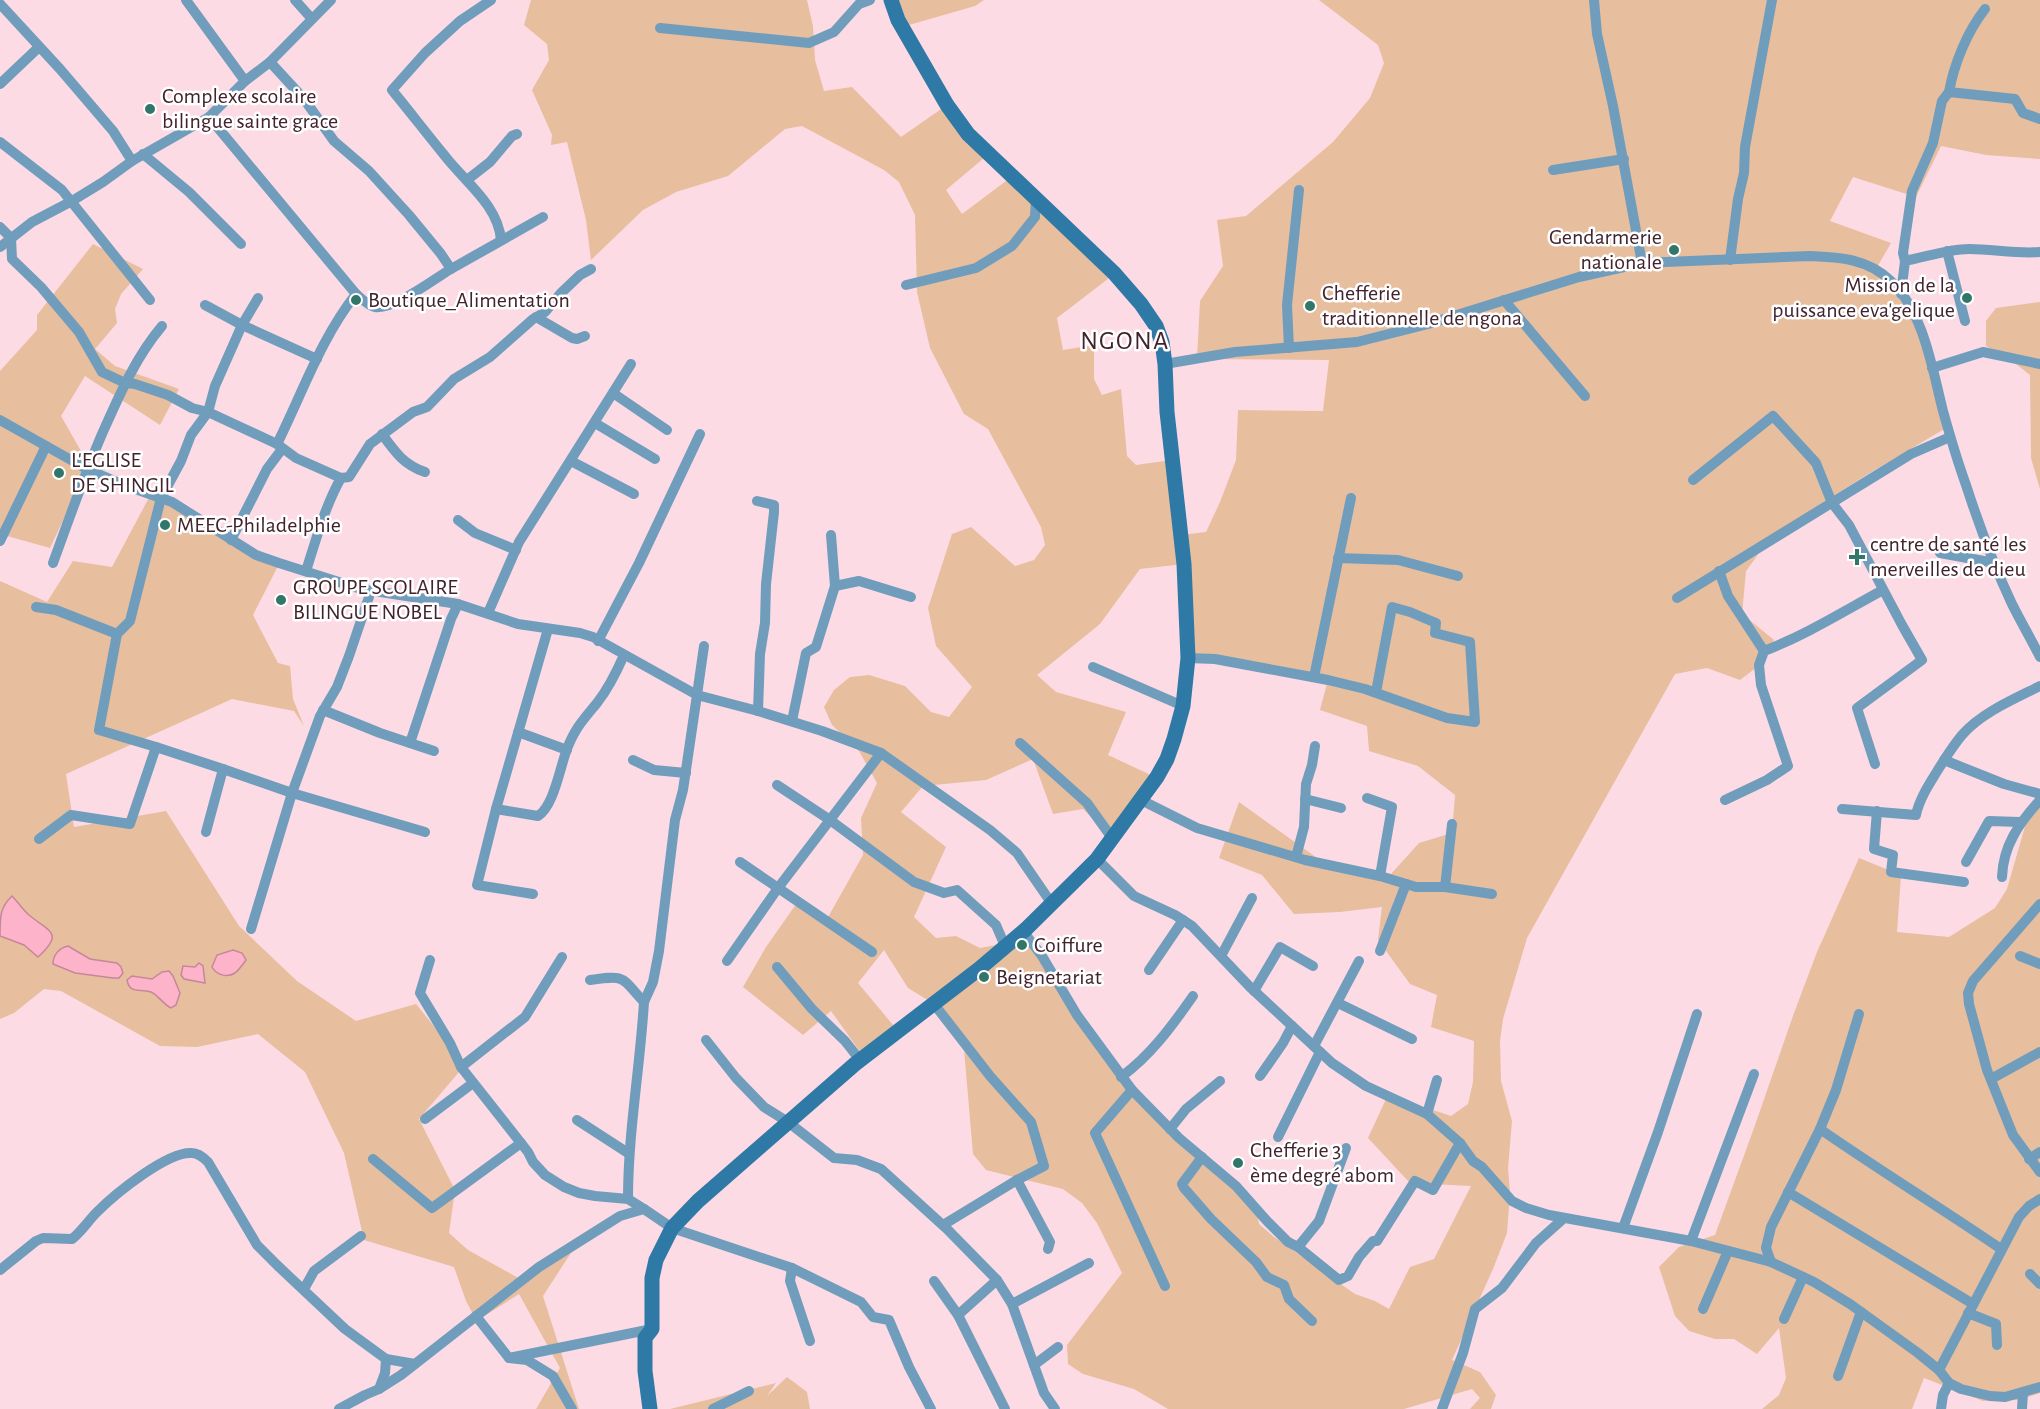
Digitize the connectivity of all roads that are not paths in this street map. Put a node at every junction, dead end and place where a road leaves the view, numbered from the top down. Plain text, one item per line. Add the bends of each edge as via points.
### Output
1 (186, 0) edge
2 (296, 0) edge
3 (331, 0) edge
4 (491, 0) edge
5 (870, 0) edge
6 (891, 0) edge
7 (1594, 0) edge
8 (1772, 0) edge
9 (0, 4) edge
10 (1985, 9) dead end
11 (312, 19) junction
12 (660, 28) dead end
13 (39, 47) junction
14 (270, 62) junction
15 (245, 81) junction
16 (0, 84) edge
17 (1949, 92) junction
18 (208, 117) junction
19 (2040, 119) edge
20 (517, 134) dead end
21 (0, 142) edge
22 (143, 154) junction
23 (1624, 159) junction
24 (132, 160) junction
25 (1553, 170) dead end
26 (467, 180) junction
27 (1299, 190) dead end
28 (1036, 198) junction
29 (72, 201) junction
30 (543, 217) dead end
31 (0, 227) edge
32 (11, 238) junction
33 (501, 240) junction
34 (241, 244) dead end
35 (0, 247) edge
36 (1947, 251) junction
37 (2040, 252) edge
38 (1730, 260) junction
39 (1905, 261) junction
40 (1642, 263) junction
41 (591, 268) dead end
42 (450, 269) junction
43 (906, 285) dead end
44 (356, 294) junction
45 (1901, 294) junction
46 (258, 298) dead end
47 (150, 300) dead end
48 (1503, 300) junction
49 (205, 305) dead end
50 (536, 317) junction
51 (1965, 321) dead end
52 (242, 325) junction
53 (162, 326) dead end
54 (585, 336) dead end
55 (1289, 348) junction
56 (317, 359) junction
57 (631, 364) dead end
58 (1165, 364) junction
59 (2040, 364) edge
60 (1932, 368) junction
61 (125, 383) junction
62 (613, 393) junction
63 (1585, 396) dead end
64 (208, 412) junction
65 (0, 420) edge
66 (595, 423) junction
67 (667, 430) dead end
68 (382, 434) junction
69 (700, 434) dead end
70 (1950, 437) junction
71 (46, 446) junction
72 (279, 447) junction
73 (655, 459) dead end
74 (572, 461) junction
75 (87, 469) junction
76 (425, 472) dead end
77 (341, 478) junction
78 (1693, 480) dead end
79 (634, 494) dead end
80 (161, 498) junction
81 (1351, 498) dead end
82 (757, 501) dead end
83 (1832, 503) junction
84 (458, 520) dead end
85 (831, 535) dead end
86 (231, 540) junction
87 (0, 542) edge
88 (516, 550) junction
89 (1940, 553) dead end
90 (1338, 558) junction
91 (53, 563) dead end
92 (1995, 563) junction
93 (306, 571) junction
94 (1719, 571) junction
95 (1458, 576) dead end
96 (835, 586) junction
97 (1883, 590) junction
98 (371, 591) junction
99 (911, 597) dead end
100 (1677, 598) dead end
101 (459, 604) junction
102 (36, 607) dead end
103 (488, 613) junction
104 (548, 629) junction
105 (117, 634) junction
106 (598, 640) junction
107 (704, 646) dead end
108 (1764, 651) junction
109 (624, 655) junction
110 (2040, 657) edge
111 (1188, 658) junction
112 (1093, 667) dead end
113 (1314, 677) junction
114 (2040, 686) edge
115 (1376, 692) junction
116 (697, 695) junction
117 (1183, 706) junction
118 (323, 710) junction
119 (758, 711) junction
120 (792, 722) junction
121 (518, 732) junction
122 (410, 743) junction
123 (1020, 743) dead end
124 (1315, 746) dead end
125 (156, 747) junction
126 (567, 750) junction
127 (434, 751) dead end
128 (881, 753) junction
129 (633, 760) dead end
130 (1944, 760) junction
131 (1875, 764) dead end
132 (223, 769) junction
133 (686, 773) junction
134 (777, 785) dead end
135 (292, 793) junction
136 (2040, 794) edge
137 (1367, 798) dead end
138 (1305, 799) junction
139 (1141, 800) junction
140 (1725, 800) dead end
141 (2040, 801) edge
142 (1341, 808) dead end
143 (496, 809) junction
144 (1842, 809) dead end
145 (1877, 811) junction
146 (830, 820) junction
147 (2020, 822) junction
148 (1452, 824) dead end
149 (207, 832) dead end
150 (425, 832) dead end
151 (1113, 838) junction
152 (39, 839) dead end
153 (1296, 857) junction
154 (1097, 859) junction
155 (740, 862) dead end
156 (1966, 862) dead end
157 (1380, 876) junction
158 (2002, 878) dead end
159 (1964, 882) dead end
160 (1406, 884) junction
161 (1445, 887) junction
162 (778, 888) junction
163 (533, 894) dead end
164 (1492, 894) dead end
165 (1252, 898) dead end
166 (1052, 904) junction
167 (2040, 904) edge
168 (1183, 920) junction
169 (251, 929) dead end
170 (1023, 931) junction
171 (1005, 946) junction
172 (1380, 951) dead end
173 (872, 952) dead end
174 (2020, 956) dead end
175 (562, 957) dead end
176 (1221, 957) junction
177 (430, 960) dead end
178 (727, 961) dead end
179 (1359, 961) dead end
180 (2040, 964) edge
181 (1313, 966) dead end
182 (777, 967) dead end
183 (1149, 970) dead end
184 (590, 980) dead end
185 (1254, 991) junction
186 (1193, 996) dead end
187 (644, 1002) junction
188 (1338, 1003) junction
189 (934, 1004) junction
190 (1696, 1014) dead end
191 (1859, 1014) dead end
192 (1292, 1026) junction
193 (1412, 1039) dead end
194 (706, 1040) dead end
195 (1317, 1049) junction
196 (2040, 1052) edge
197 (860, 1060) junction
198 (461, 1067) junction
199 (1754, 1074) dead end
200 (1260, 1076) dead end
201 (1121, 1077) junction
202 (1991, 1079) junction
203 (1437, 1080) dead end
204 (1220, 1081) dead end
205 (473, 1083) junction
206 (1132, 1090) junction
207 (1426, 1114) junction
208 (425, 1119) dead end
209 (577, 1120) dead end
210 (788, 1122) junction
211 (1820, 1128) junction
212 (1170, 1129) junction
213 (1278, 1137) dead end
214 (520, 1143) junction
215 (1460, 1143) junction
216 (1346, 1148) dead end
217 (2040, 1152) edge
218 (628, 1154) junction
219 (1202, 1157) junction
220 (373, 1159) dead end
221 (2030, 1159) junction
222 (2040, 1172) edge
223 (1017, 1180) junction
224 (1788, 1192) junction
225 (628, 1199) junction
226 (2040, 1199) edge
227 (644, 1209) junction
228 (1564, 1218) junction
229 (942, 1225) junction
230 (672, 1228) junction
231 (1623, 1228) junction
232 (361, 1236) dead end
233 (1691, 1241) junction
234 (1298, 1247) junction
235 (1048, 1249) dead end
236 (2001, 1249) junction
237 (1728, 1251) junction
238 (1771, 1262) junction
239 (1089, 1263) dead end
240 (792, 1268) junction
241 (0, 1270) edge
242 (2030, 1274) dead end
243 (1803, 1277) junction
244 (997, 1280) junction
245 (934, 1281) dead end
246 (2040, 1284) edge
247 (1165, 1286) dead end
248 (304, 1289) junction
249 (1012, 1304) junction
250 (1703, 1309) dead end
251 (1970, 1309) junction
252 (1861, 1312) junction
253 (958, 1315) junction
254 (476, 1316) junction
255 (1784, 1318) dead end
256 (1312, 1321) dead end
257 (652, 1329) junction
258 (810, 1341) dead end
259 (1997, 1345) dead end
260 (1059, 1347) dead end
261 (509, 1358) junction
262 (386, 1359) junction
263 (415, 1364) junction
264 (1034, 1365) junction
265 (1939, 1370) junction
266 (1838, 1376) dead end
267 (1949, 1383) junction
268 (2040, 1387) edge
269 (379, 1389) junction
270 (749, 1391) dead end
271 (2023, 1393) junction
272 (339, 1409) edge
273 (572, 1409) edge
274 (650, 1409) edge
275 (713, 1409) edge
276 (931, 1409) edge
277 (1005, 1409) edge
278 (1055, 1409) edge
279 (1442, 1409) edge
280 (1941, 1409) edge
281 (2022, 1409) edge

1 - 15 street
2 - 11 street
3 - 11 street
4 - 26 street via 424,53 392,90
5 - 12 street via 859,4 834,32 809,43
6 - 28 street via 898,20 968,134
7 - 23 street via 1597,34
8 - 38 street via 1745,147
9 - 13 street
10 - 17 street via 1962,51
11 - 14 street
13 - 16 street
13 - 24 street via 113,131
14 - 15 street
14 - 42 street via 304,99 334,141 369,171 409,215
15 - 18 street
17 - 19 street via 2015,99 2023,113
17 - 39 street via 1942,101 1933,143 1912,191
18 - 22 street
18 - 44 street
20 - 26 street
21 - 29 street
22 - 24 street
22 - 34 street via 189,192
23 - 25 street
23 - 40 street
24 - 29 street
26 - 33 street via 491,209 500,227
27 - 55 street via 1287,305
28 - 43 street via 1035,217 1012,246 976,268
28 - 58 street via 1100,258 1141,304 1156,326
29 - 32 street
29 - 47 street
30 - 33 street
31 - 32 street
32 - 35 street
32 - 61 street via 12,259 79,333 102,372
33 - 42 street
36 - 37 street
36 - 39 street
36 - 51 street
38 - 40 street
38 - 45 street via 1810,256 1852,260 1891,280
39 - 45 street
40 - 48 street
41 - 50 street
42 - 44 street via 386,306 371,305
44 - 56 street
45 - 60 street via 1914,315
46 - 52 street
48 - 55 street via 1357,342
48 - 63 street
49 - 52 street
50 - 54 street via 572,338
50 - 68 street via 490,357 454,379 427,407
52 - 56 street
52 - 64 street
53 - 61 street
55 - 58 street
56 - 72 street
57 - 62 street
58 - 111 street via 1184,564
59 - 60 street via 1983,352
60 - 70 street
61 - 64 street
61 - 75 street
62 - 66 street
62 - 67 street
64 - 72 street
64 - 80 street via 191,435
65 - 71 street
66 - 73 street
66 - 74 street
68 - 76 street via 401,460
68 - 77 street via 370,444 349,477
69 - 106 street
70 - 83 street via 1911,454
70 - 92 street
71 - 75 street
71 - 87 street
72 - 77 street
72 - 86 street
74 - 79 street
74 - 88 street
75 - 80 street
75 - 91 street
77 - 93 street
78 - 83 street via 1773,416 1815,464
80 - 86 street
80 - 105 street via 130,621
81 - 90 street
82 - 119 street via 774,505
83 - 94 street
83 - 97 street via 1850,525
84 - 88 street via 474,533
85 - 96 street
86 - 93 street via 256,555
88 - 103 street
89 - 92 street
90 - 95 street via 1398,560
90 - 113 street
92 - 110 street
93 - 98 street
94 - 100 street
94 - 108 street via 1728,596
96 - 99 street via 859,581
96 - 120 street via 816,647 806,653
97 - 108 street via 1798,638
97 - 131 street via 1922,660 1857,708
98 - 101 street
98 - 118 street via 337,687
101 - 103 street
101 - 122 street
102 - 105 street via 56,610
103 - 104 street
104 - 106 street
104 - 121 street
105 - 125 street via 99,730
106 - 109 street
107 - 116 street
108 - 140 street via 1759,665 1761,684 1788,766
109 - 116 street
109 - 126 street via 598,703 576,729
111 - 113 street via 1215,659
111 - 117 street
112 - 117 street
113 - 115 street
114 - 130 street via 1973,725
115 - 115 street via 1447,718 1475,722 1470,642 1435,633 1436,623 1392,608
116 - 119 street
116 - 133 street
117 - 139 street via 1167,759
118 - 122 street
118 - 135 street
119 - 120 street
120 - 128 street
121 - 126 street
121 - 143 street
122 - 127 street
123 - 151 street via 1087,803
124 - 138 street
125 - 132 street
125 - 152 street via 130,825 71,815
126 - 143 street via 542,814
128 - 146 street
128 - 166 street via 1017,853
129 - 133 street via 654,770
130 - 136 street
130 - 145 street via 1916,815
132 - 135 street
132 - 149 street
133 - 187 street via 675,820 659,951
134 - 146 street
135 - 150 street
135 - 169 street
137 - 157 street via 1392,807
138 - 142 street
138 - 153 street via 1304,827
139 - 151 street
139 - 153 street via 1197,828
141 - 147 street
143 - 163 street via 477,885
144 - 145 street
145 - 159 street via 1874,849 1893,855 1891,872
146 - 162 street
146 - 171 street via 914,882 944,893 957,890 996,925
147 - 156 street via 1989,821
147 - 158 street via 2002,863
148 - 161 street
151 - 154 street
153 - 157 street
154 - 166 street
154 - 168 street via 1134,896
155 - 162 street
157 - 160 street
160 - 161 street
160 - 172 street
161 - 164 street
162 - 173 street
162 - 178 street
165 - 176 street
166 - 170 street
167 - 202 street via 1970,987 1969,1005
168 - 176 street
168 - 183 street
170 - 171 street
170 - 201 street
171 - 189 street
174 - 180 street
175 - 198 street via 525,1017
176 - 185 street
177 - 198 street via 420,993
179 - 188 street
181 - 185 street via 1280,947
182 - 197 street
184 - 187 street via 622,978
185 - 192 street
186 - 201 street via 1142,1061
187 - 218 street
188 - 193 street
188 - 195 street
189 - 197 street
189 - 223 street via 1031,1122 1044,1166
190 - 231 street
191 - 211 street
192 - 195 street
192 - 200 street
194 - 210 street via 764,1107
195 - 207 street via 1349,1076
195 - 213 street
196 - 202 street
197 - 210 street
198 - 205 street
199 - 233 street
201 - 206 street
202 - 221 street via 2013,1135
203 - 207 street
204 - 212 street via 1186,1109
205 - 208 street
205 - 214 street
206 - 212 street
206 - 247 street via 1095,1133
207 - 215 street
209 - 218 street
210 - 229 street via 834,1158 857,1160 881,1169
210 - 230 street
211 - 224 street
211 - 236 street
212 - 219 street
214 - 220 street via 432,1208
214 - 225 street via 544,1176 564,1187 587,1195
215 - 228 street via 1512,1201
215 - 234 street via 1433,1190 1414,1181 1377,1241 1359,1257 1348,1276 1339,1280
216 - 234 street via 1319,1221
217 - 221 street
218 - 225 street
219 - 234 street via 1236,1186 1288,1242
219 - 256 street via 1182,1184 1184,1188 1267,1277 1284,1285 1289,1299
221 - 222 street
223 - 229 street
223 - 235 street via 1050,1242
224 - 238 street via 1768,1238 1766,1248
224 - 251 street
225 - 227 street
226 - 236 street via 2019,1217
227 - 230 street
227 - 254 street via 620,1216 568,1248
228 - 231 street
228 - 279 street via 1536,1243 1502,1288 1475,1309
229 - 244 street
230 - 240 street
230 - 257 street via 652,1278
231 - 233 street
232 - 248 street via 314,1271
233 - 237 street
236 - 251 street
237 - 238 street
237 - 250 street
238 - 243 street
239 - 249 street
240 - 258 street via 790,1281
240 - 276 street via 861,1302 873,1317 889,1320
241 - 248 street via 36,1241 72,1239 137,1178 171,1158 192,1152 208,1162 257,1245
242 - 246 street
243 - 252 street
243 - 255 street
244 - 249 street
244 - 253 street
245 - 253 street
248 - 262 street via 345,1329
249 - 264 street
251 - 259 street via 1996,1323
251 - 265 street
252 - 265 street
252 - 266 street
253 - 277 street
254 - 261 street
254 - 263 street
257 - 261 street
257 - 274 street via 645,1338
260 - 264 street
261 - 273 street via 527,1360 553,1376
262 - 263 street
262 - 269 street
263 - 269 street
264 - 278 street via 1044,1393
265 - 267 street
267 - 271 street via 1990,1396
267 - 280 street
268 - 271 street
269 - 272 street
270 - 275 street
271 - 281 street

